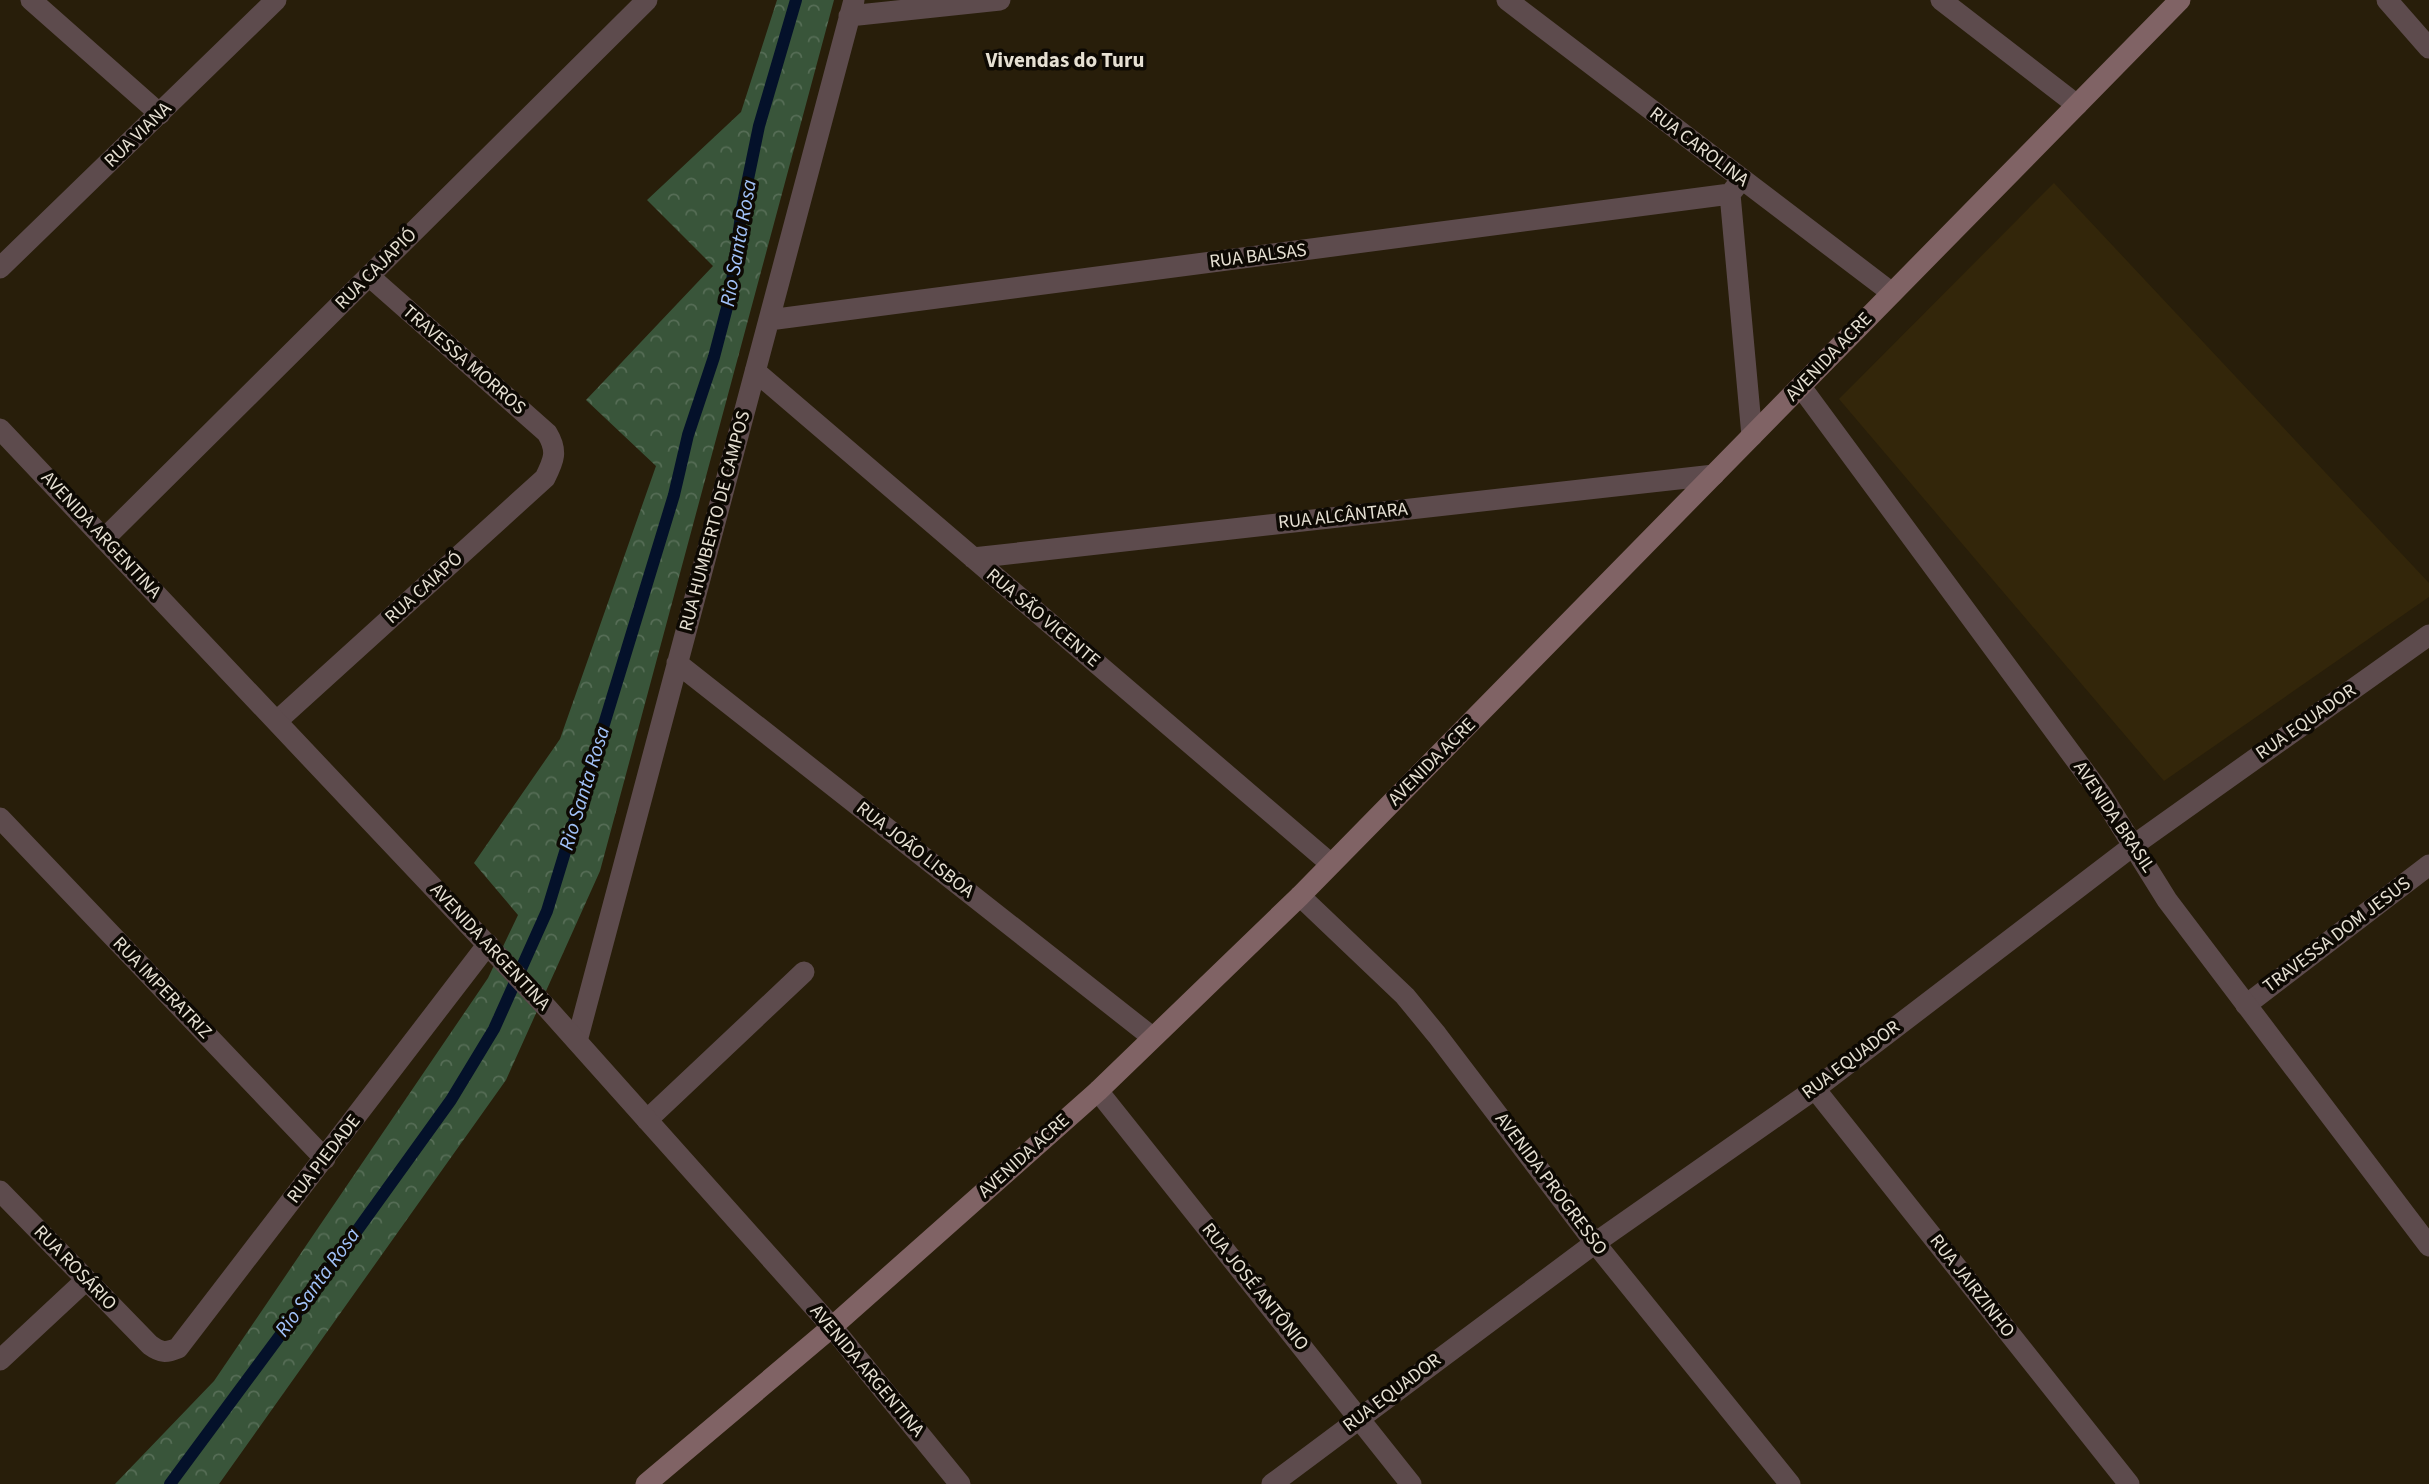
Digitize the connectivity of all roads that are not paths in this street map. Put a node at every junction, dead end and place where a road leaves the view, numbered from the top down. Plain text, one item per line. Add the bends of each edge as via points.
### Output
1 (31, 0) edge
2 (276, 0) edge
3 (647, 0) edge
4 (1000, 0) edge
5 (1507, 0) edge
6 (1941, 0) edge
7 (2180, 0) edge
8 (2388, 0) edge
9 (852, 8) edge
10 (2429, 48) edge
11 (2077, 105) junction
12 (160, 114) junction
13 (1736, 186) junction
14 (0, 268) edge
15 (369, 276) junction
16 (1892, 293) junction
17 (768, 320) junction
18 (755, 371) junction
19 (1801, 387) junction
20 (0, 429) edge
21 (1752, 436) junction
22 (555, 446) joint
23 (1714, 475) junction
24 (104, 539) junction
25 (973, 558) junction
26 (2429, 635) edge
27 (677, 663) junction
28 (277, 721) junction
29 (0, 818) edge
30 (2134, 845) junction
31 (1331, 864) junction
32 (2429, 865) edge
33 (1300, 896) junction
34 (493, 949) junction
35 (803, 972) dead end
36 (2246, 1005) junction
37 (1152, 1037) junction
38 (577, 1041) junction
39 (1815, 1089) junction
40 (1098, 1091) junction
41 (647, 1120) junction
42 (325, 1159) junction
43 (0, 1191) edge
44 (1595, 1243) junction
45 (2429, 1246) edge
46 (86, 1280) junction
47 (832, 1327) junction
48 (150, 1345) joint
49 (0, 1360) edge
50 (1359, 1418) junction
51 (646, 1484) edge
52 (960, 1484) edge
53 (1272, 1484) edge
54 (1411, 1484) edge
55 (1790, 1484) edge
56 (2129, 1484) edge

1 - 12 street
2 - 12 street, RUA VIANA
3 - 15 street, RUA CAJAPIÓ
4 - 9 street
5 - 13 street, RUA CAROLINA
6 - 11 street
7 - 11 main road, AVENIDA ACRE
8 - 10 street
9 - 17 street, RUA HUMBERTO DE CAMPOS
11 - 16 main road, AVENIDA ACRE
12 - 14 street, RUA VIANA
13 - 16 street, RUA CAROLINA
13 - 17 street, RUA BALSAS
13 - 21 street
15 - 22 street, TRAVESSA MORROS via 547,433
15 - 24 street, RUA CAJAPIÓ
16 - 19 main road, AVENIDA ACRE
17 - 18 street, RUA HUMBERTO DE CAMPOS
18 - 25 street, RUA SÃO VICENTE
18 - 27 street, RUA HUMBERTO DE CAMPOS
19 - 21 main road, AVENIDA ACRE
19 - 30 street, AVENIDA BRASIL
20 - 24 street, AVENIDA ARGENTINA
21 - 23 main road, AVENIDA ACRE
22 - 28 street, RUA CAIAPÓ via 555,459 545,478
23 - 25 street, RUA ALCÂNTARA
23 - 31 main road, AVENIDA ACRE
24 - 28 street, AVENIDA ARGENTINA
25 - 31 street, RUA SÃO VICENTE
26 - 30 street, RUA EQUADOR
27 - 37 street, RUA JOÃO LISBOA
27 - 38 street, RUA HUMBERTO DE CAMPOS
28 - 34 street, AVENIDA ARGENTINA
29 - 42 street, RUA IMPERATRIZ
30 - 36 street, AVENIDA BRASIL via 2167,900
30 - 39 street, RUA EQUADOR
31 - 33 main road, AVENIDA ACRE
32 - 36 street, TRAVESSA DOM JESUS
33 - 37 main road, AVENIDA ACRE
33 - 44 street, AVENIDA PROGRESSO via 1405,996
34 - 38 street, AVENIDA ARGENTINA
34 - 42 street, RUA PIEDADE
35 - 41 street
36 - 45 street, AVENIDA BRASIL
37 - 40 main road, AVENIDA ACRE
38 - 41 street, AVENIDA ARGENTINA
39 - 44 street, RUA EQUADOR
39 - 56 street, RUA JAIRZINHO
40 - 47 main road, AVENIDA ACRE
40 - 50 street, RUA JOSÉ ANTÔNIO
41 - 47 street, AVENIDA ARGENTINA
42 - 48 street, RUA PIEDADE via 178,1348 159,1352
43 - 46 street, RUA ROSÁRIO
44 - 50 street, RUA EQUADOR
44 - 55 street, AVENIDA PROGRESSO
46 - 48 street, RUA ROSÁRIO
46 - 49 street
47 - 51 main road, AVENIDA ACRE
47 - 52 street, AVENIDA ARGENTINA
50 - 53 street, RUA EQUADOR
50 - 54 street, RUA JOSÉ ANTÔNIO

